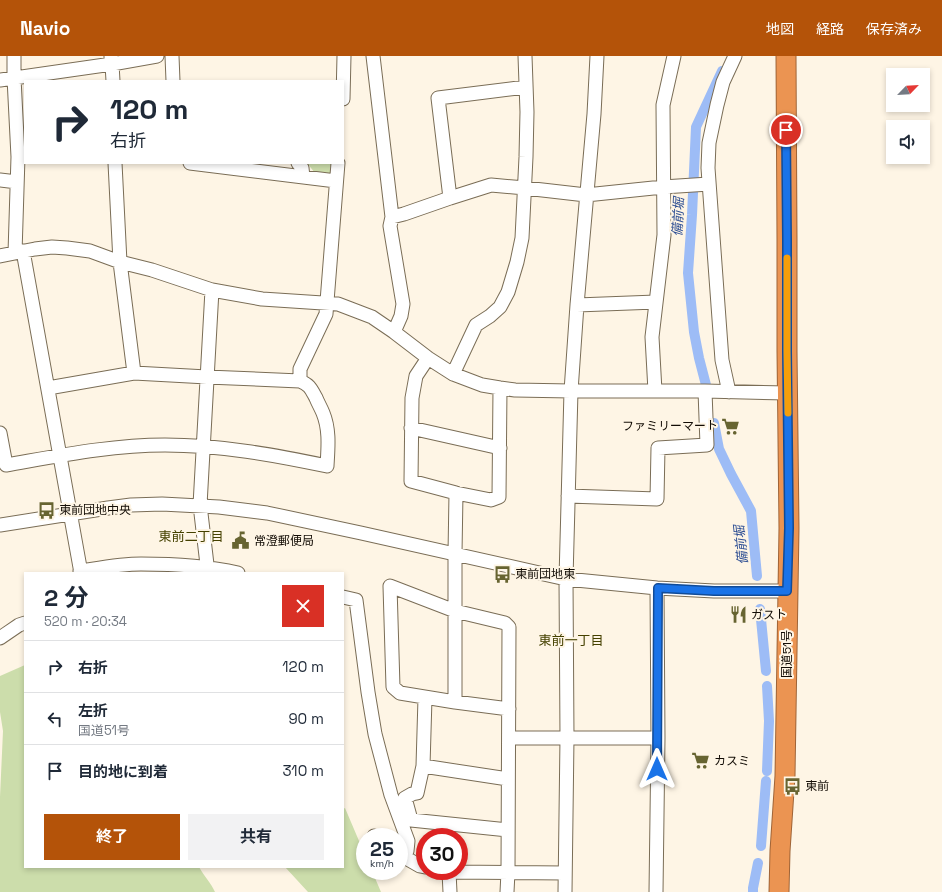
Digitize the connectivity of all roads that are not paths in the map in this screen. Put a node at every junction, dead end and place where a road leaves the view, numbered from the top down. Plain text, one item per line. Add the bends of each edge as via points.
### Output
1 (14, 56) edge
2 (100, 56) edge
3 (157, 56) edge
4 (172, 56) edge
5 (344, 56) edge
6 (373, 56) edge
7 (525, 56) edge
8 (597, 56) edge
9 (674, 56) edge
10 (735, 56) edge
11 (786, 56) edge
12 (111, 60) edge
13 (14, 78) junction
14 (0, 80) edge
15 (112, 80) edge
16 (173, 80) edge
17 (343, 80) edge
18 (526, 88) junction
19 (21, 157) edge
20 (115, 164) edge
21 (198, 164) edge
22 (299, 164) edge
23 (338, 164) edge
24 (303, 178) junction
25 (0, 180) edge
26 (336, 181) junction
27 (17, 182) junction
28 (699, 185) junction
29 (663, 187) junction
30 (524, 188) junction
31 (586, 195) junction
32 (450, 198) junction
33 (392, 217) junction
34 (19, 252) junction
35 (0, 256) edge
36 (120, 262) junction
37 (212, 290) junction
38 (656, 302) junction
39 (326, 303) junction
40 (577, 305) junction
41 (394, 332) junction
42 (428, 358) junction
43 (134, 372) junction
44 (453, 374) junction
45 (207, 377) junction
46 (300, 381) junction
47 (48, 388) junction
48 (500, 388) junction
49 (570, 391) junction
50 (655, 391) junction
51 (705, 391) junction
52 (729, 392) junction
53 (787, 393) junction
54 (411, 428) junction
55 (0, 433) edge
56 (203, 447) junction
57 (500, 448) junction
58 (60, 455) junction
59 (456, 493) junction
60 (568, 496) junction
61 (200, 505) junction
62 (70, 514) junction
63 (0, 526) edge
64 (455, 554) junction
65 (207, 570) edge
66 (80, 572) edge
67 (234, 572) edge
68 (566, 578) junction
69 (658, 588) junction
70 (787, 591) junction
71 (344, 597) edge
72 (455, 611) junction
73 (24, 623) edge
74 (0, 638) edge
75 (425, 698) junction
76 (455, 702) junction
77 (509, 709) junction
78 (508, 738) junction
79 (567, 738) junction
80 (658, 738) junction
81 (423, 766) junction
82 (508, 779) junction
83 (403, 828) edge
84 (508, 830) junction
85 (468, 871) edge
86 (508, 872) junction
87 (566, 873) junction
88 (448, 880) edge
89 (450, 892) edge
90 (507, 892) edge
91 (565, 892) edge
92 (656, 892) edge
93 (779, 892) edge

1 - 13 street
2 - 12 street
3 - 12 street
4 - 16 street
5 - 17 street
6 - 33 street
7 - 18 street
8 - 31 street
9 - 29 street via 663,105
10 - 28 street via 723,82 709,143 708,168
11 - 53 highway, 国道51号
12 - 13 street
12 - 15 street
13 - 14 street
13 - 19 street
18 - 30 street
18 - 32 street via 438,98
19 - 27 street
20 - 36 street
21 - 24 street
22 - 24 street
23 - 26 street
24 - 26 street
25 - 27 street
26 - 39 street
27 - 34 street
28 - 29 street
28 - 52 street via 716,288 722,360
29 - 31 street
29 - 38 street via 664,235
30 - 31 street
30 - 32 street via 491,185
30 - 44 street via 522,238 508,292 500,307 476,325
31 - 40 street
32 - 33 street
33 - 41 street via 390,226 403,304
34 - 35 street
34 - 36 street via 52,247 67,248 90,251
34 - 47 street
36 - 37 street
36 - 43 street
37 - 39 street via 262,299
37 - 45 street
38 - 40 street
38 - 50 street via 652,337
39 - 41 street via 338,304 372,317
39 - 46 street via 326,314 300,369
40 - 49 street
41 - 42 street
42 - 44 street
42 - 54 street via 416,376
43 - 45 street
43 - 47 street
44 - 48 street via 482,385
45 - 46 street
45 - 56 street
46 - 56 street via 307,384 313,392 323,413 327,428 327,466 244,450
47 - 58 street
48 - 49 street
48 - 57 street
49 - 50 street
49 - 60 street
50 - 51 street
51 - 52 street
51 - 60 street via 707,445 658,448 657,499
52 - 53 street
53 - 70 highway, 国道51号
54 - 57 street
54 - 59 street via 411,481
55 - 58 street via 6,465
56 - 58 street via 125,447
56 - 61 street
57 - 59 street via 499,497 491,500
58 - 62 street
59 - 64 street
60 - 68 street
61 - 62 street via 131,505
61 - 64 street via 267,513
61 - 65 street
62 - 63 street
62 - 66 street
64 - 68 street
64 - 72 street
65 - 66 street via 197,566 140,564
65 - 67 street via 221,569
68 - 69 street
68 - 79 street
69 - 70 street
69 - 80 street
70 - 93 highway, 国道51号 via 785,776
71 - 83 street via 356,600 375,734
72 - 75 street via 390,586 393,687 400,693
72 - 76 street
72 - 77 street via 505,623 509,627
73 - 74 street
75 - 76 street
75 - 81 street
76 - 77 street
77 - 78 street
78 - 79 street
78 - 82 street
79 - 80 street
79 - 87 street
80 - 92 street
81 - 82 street
81 - 84 street via 417,793 405,798 411,820
82 - 84 street
84 - 86 street
85 - 86 street
86 - 87 street
86 - 90 street
87 - 91 street
88 - 89 street

